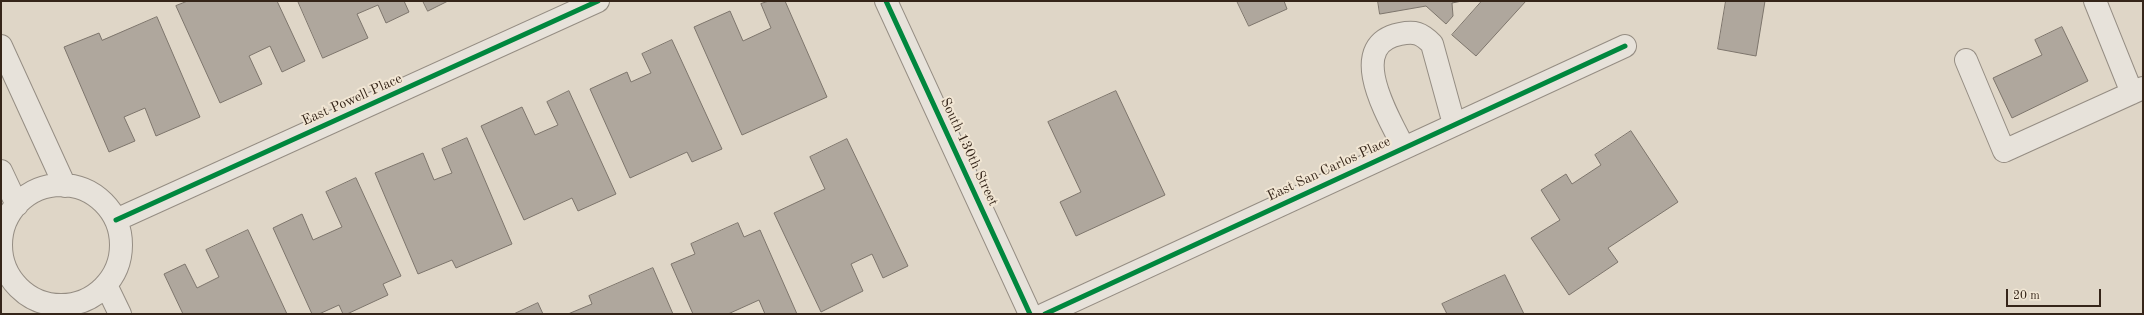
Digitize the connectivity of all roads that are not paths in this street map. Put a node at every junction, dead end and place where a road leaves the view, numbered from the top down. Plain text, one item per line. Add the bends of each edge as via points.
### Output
1 (598, 1) edge
2 (886, 1) edge
3 (2095, 1) edge
4 (1, 46) edge
5 (1625, 46) dead end
6 (1966, 60) dead end
7 (2137, 91) edge
8 (1454, 124) junction
9 (1404, 148) junction
10 (1, 171) edge
11 (65, 186) junction
12 (17, 205) junction
13 (116, 220) junction
14 (4, 272) edge
15 (106, 285) junction
16 (58, 310) edge
17 (120, 314) edge
18 (1030, 314) edge
19 (1045, 314) edge

1 - 13 street, East Powell Place
2 - 18 street, South 130th Street
3 - 7 street
4 - 11 street
5 - 8 street, East San Carlos Place
6 - 7 street via 2004,151
8 - 9 street, East San Carlos Place
8 - 9 street via 1432,44 1422,34 1410,32 1390,36 1379,44 1372,56 1373,78
9 - 19 street, East San Carlos Place
10 - 12 street
11 - 12 street via 47,187 31,194
11 - 13 street via 81,189 95,196 107,206
12 - 14 street via 7,219 2,236
13 - 15 street via 121,237 121,254 116,270
14 - 16 street via 26,294
15 - 16 street via 84,301
15 - 17 street

